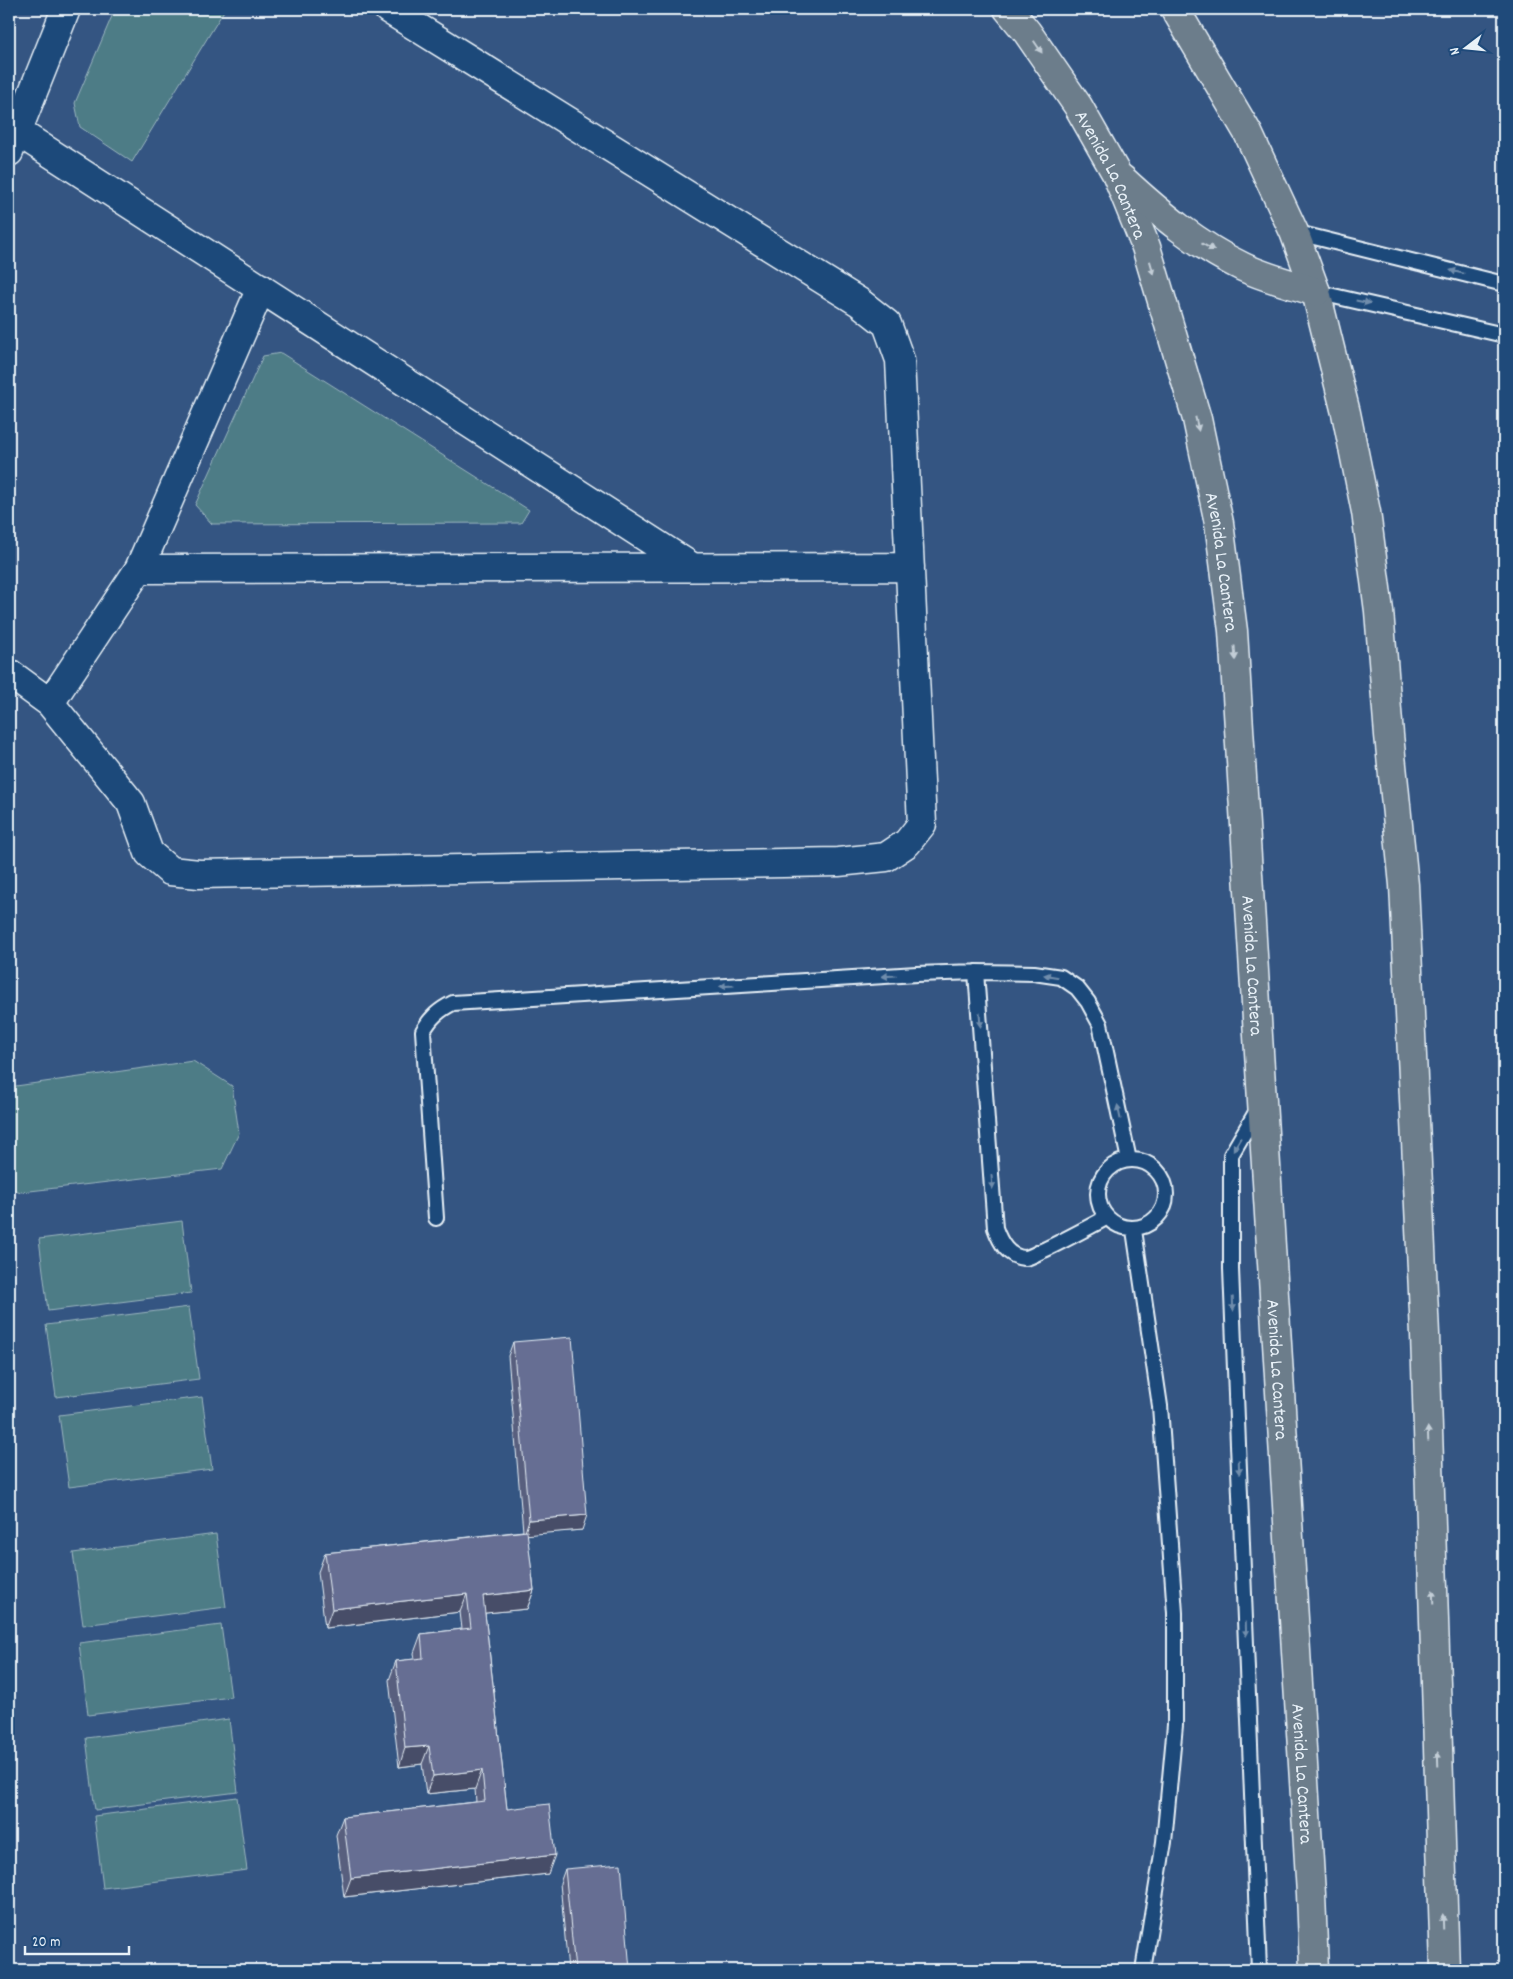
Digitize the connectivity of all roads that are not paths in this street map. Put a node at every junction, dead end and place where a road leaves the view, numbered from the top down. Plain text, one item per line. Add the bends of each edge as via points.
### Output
1 (388, 9) edge
2 (1008, 9) edge
3 (1175, 9) edge
4 (60, 11) edge
5 (14, 142) edge
6 (1116, 173) junction
7 (1294, 232) junction
8 (1504, 284) edge
9 (261, 288) junction
10 (1316, 292) junction
11 (1504, 335) edge
12 (692, 567) junction
13 (910, 567) junction
14 (139, 569) junction
15 (9, 673) edge
16 (50, 703) junction
17 (976, 972) junction
18 (1262, 1102) junction
19 (1129, 1160) junction
20 (436, 1218) dead end
21 (1106, 1218) junction
22 (1134, 1230) junction
23 (1143, 1970) edge
24 (1259, 1970) edge
25 (1314, 1970) edge
26 (1445, 1970) edge

1 - 13 street via 859,302 887,324 900,360
2 -> 6 main road, Avenida La Cantera via 1078,106
3 - 7 main road via 1248,133
4 - 5 street
5 - 9 street
6 -> 10 main road via 1162,216 1199,242 1244,267
6 -> 18 main road, Avenida La Cantera via 1146,247 1197,419 1218,523 1233,631
8 -> 7 lane
7 - 10 main road
9 - 12 street
9 - 14 street
10 -> 11 lane
26 -> 10 main road via 1425,1334 1404,885 1379,611 1366,512
12 - 13 street
12 - 14 street
13 - 16 street via 922,824 907,843 886,857 838,862 199,874 170,871 149,853 131,803
14 - 16 street
15 - 16 street
19 -> 17 lane via 1100,1024 1077,988 1061,977 1043,974
17 -> 20 lane via 453,1003 439,1010 423,1031
17 -> 21 lane via 999,1239 1006,1250 1027,1258
18 -> 24 lane via 1231,1155 1231,1269
18 - 25 main road, Avenida La Cantera
19 - 21 lane via 1114,1164 1103,1174 1097,1188 1098,1204
19 - 22 lane via 1145,1162 1158,1171 1165,1185 1166,1200 1160,1215 1149,1225
21 - 22 lane via 1118,1227
22 - 23 lane via 1160,1406 1175,1613 1175,1725 1164,1842

